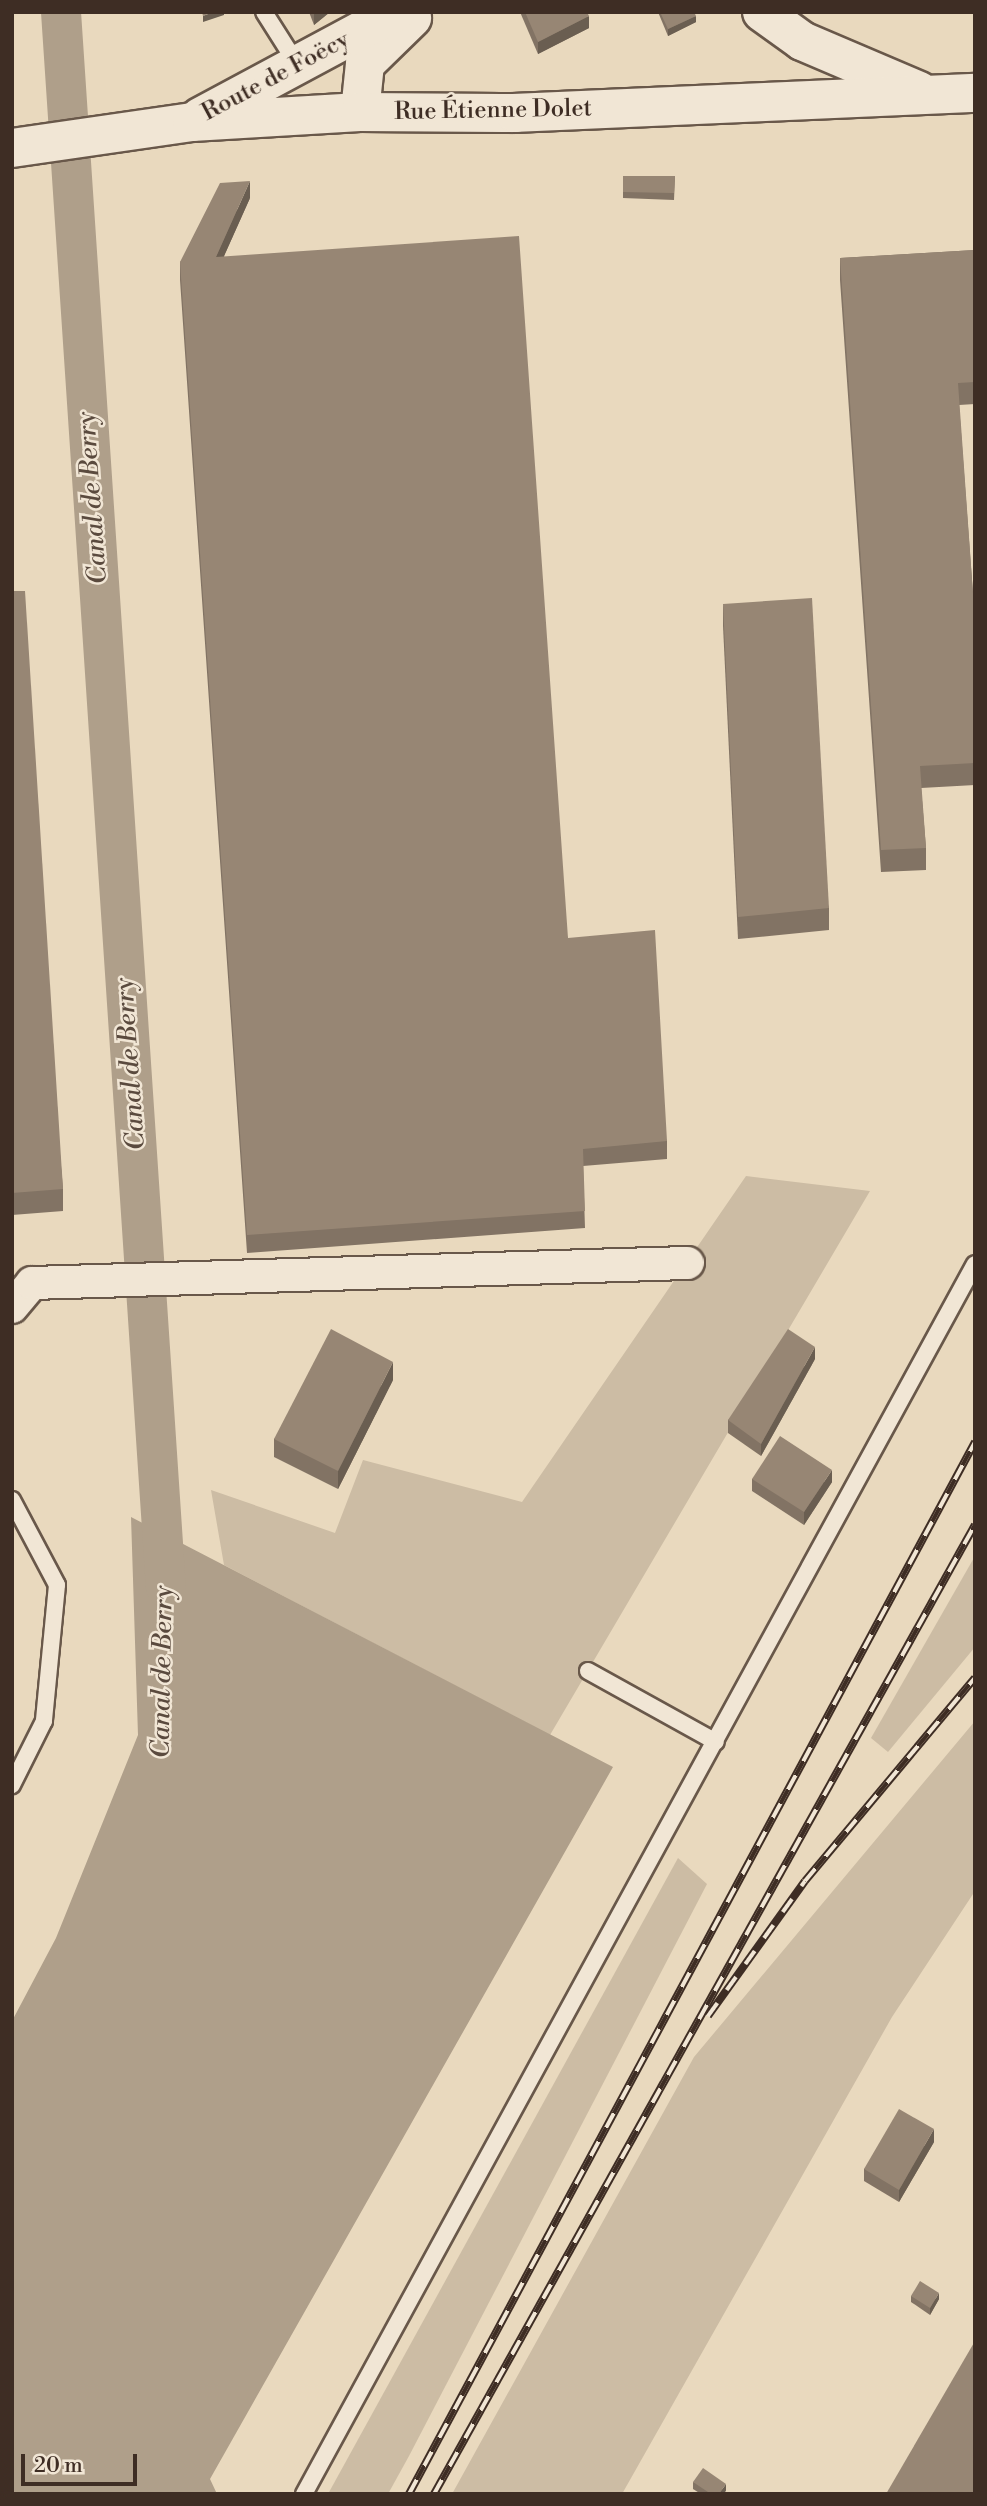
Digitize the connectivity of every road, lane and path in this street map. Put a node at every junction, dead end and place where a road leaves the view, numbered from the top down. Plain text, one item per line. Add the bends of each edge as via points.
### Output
1 (264, 12) edge
2 (396, 12) edge
3 (417, 12) edge
4 (762, 12) edge
5 (297, 64) junction
6 (975, 93) edge
7 (928, 95) junction
8 (359, 112) junction
9 (192, 122) junction
10 (23, 146) edge
11 (688, 1263) dead end
12 (975, 1264) edge
13 (12, 1307) edge
14 (12, 1500) edge
15 (588, 1671) dead end
16 (716, 1742) junction
17 (12, 1785) edge
18 (304, 2494) edge

1 - 5 lane
2 - 5 main road, Route de Foëcy
3 - 8 main road, Route de Foëcy via 365,64
4 - 7 main road via 802,41
5 - 9 main road, Route de Foëcy
6 - 7 main road, Rue Étienne Dolet
7 - 8 main road, Rue Étienne Dolet via 515,113
8 - 9 main road, Rue Étienne Dolet
9 - 10 main road, Rue Étienne Dolet
11 - 13 street via 32,1283
12 - 16 lane
14 - 17 lane via 57,1585 44,1721
15 - 16 lane
16 - 18 lane

